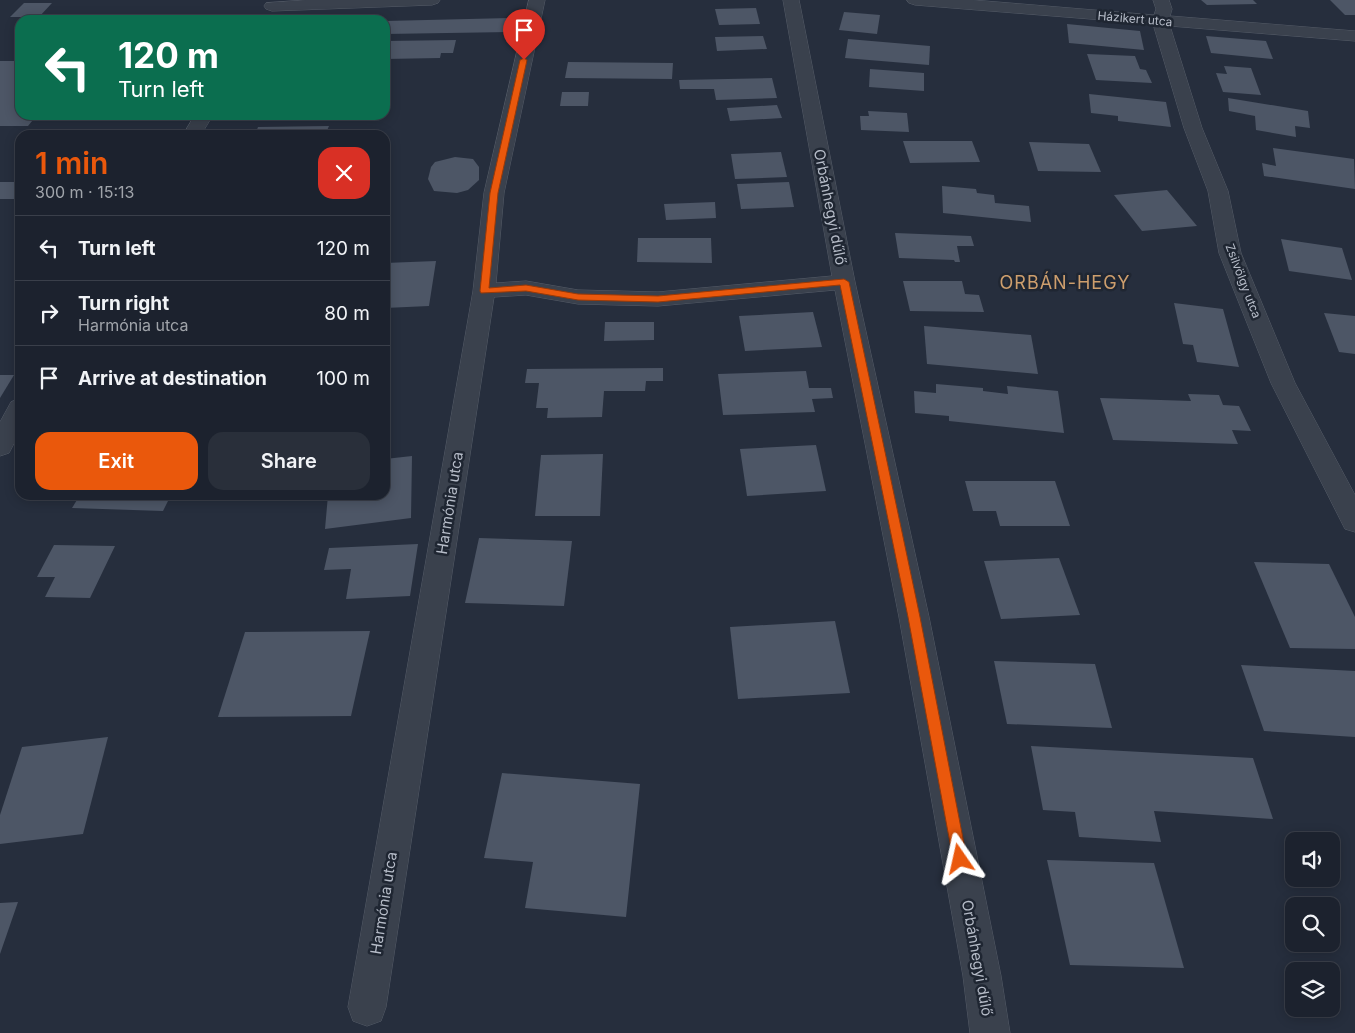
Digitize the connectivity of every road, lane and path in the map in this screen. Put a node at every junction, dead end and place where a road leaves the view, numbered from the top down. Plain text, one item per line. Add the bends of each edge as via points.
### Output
1 (432, 0) edge
2 (537, 0) edge
3 (791, 0) edge
4 (916, 0) edge
5 (270, 9) edge
6 (1160, 10) edge
7 (1355, 36) edge
8 (844, 282) junction
9 (484, 291) junction
10 (15, 418) edge
11 (0, 446) edge
12 (1355, 521) edge
13 (367, 1008) dead end
14 (990, 1033) edge

1 - 5 street
2 - 9 street, Harmónia utca via 494,193
3 - 8 street, Orbánhegyi dűlő
4 - 6 street, Házikert utca
6 - 7 street, Házikert utca
6 - 12 street, Zsilvölgy utca via 1193,128 1218,191 1230,254 1283,383
8 - 9 street via 658,299 578,297 526,288
8 - 14 street, Orbánhegyi dűlő via 914,617
9 - 13 street, Harmónia utca
10 - 11 street

